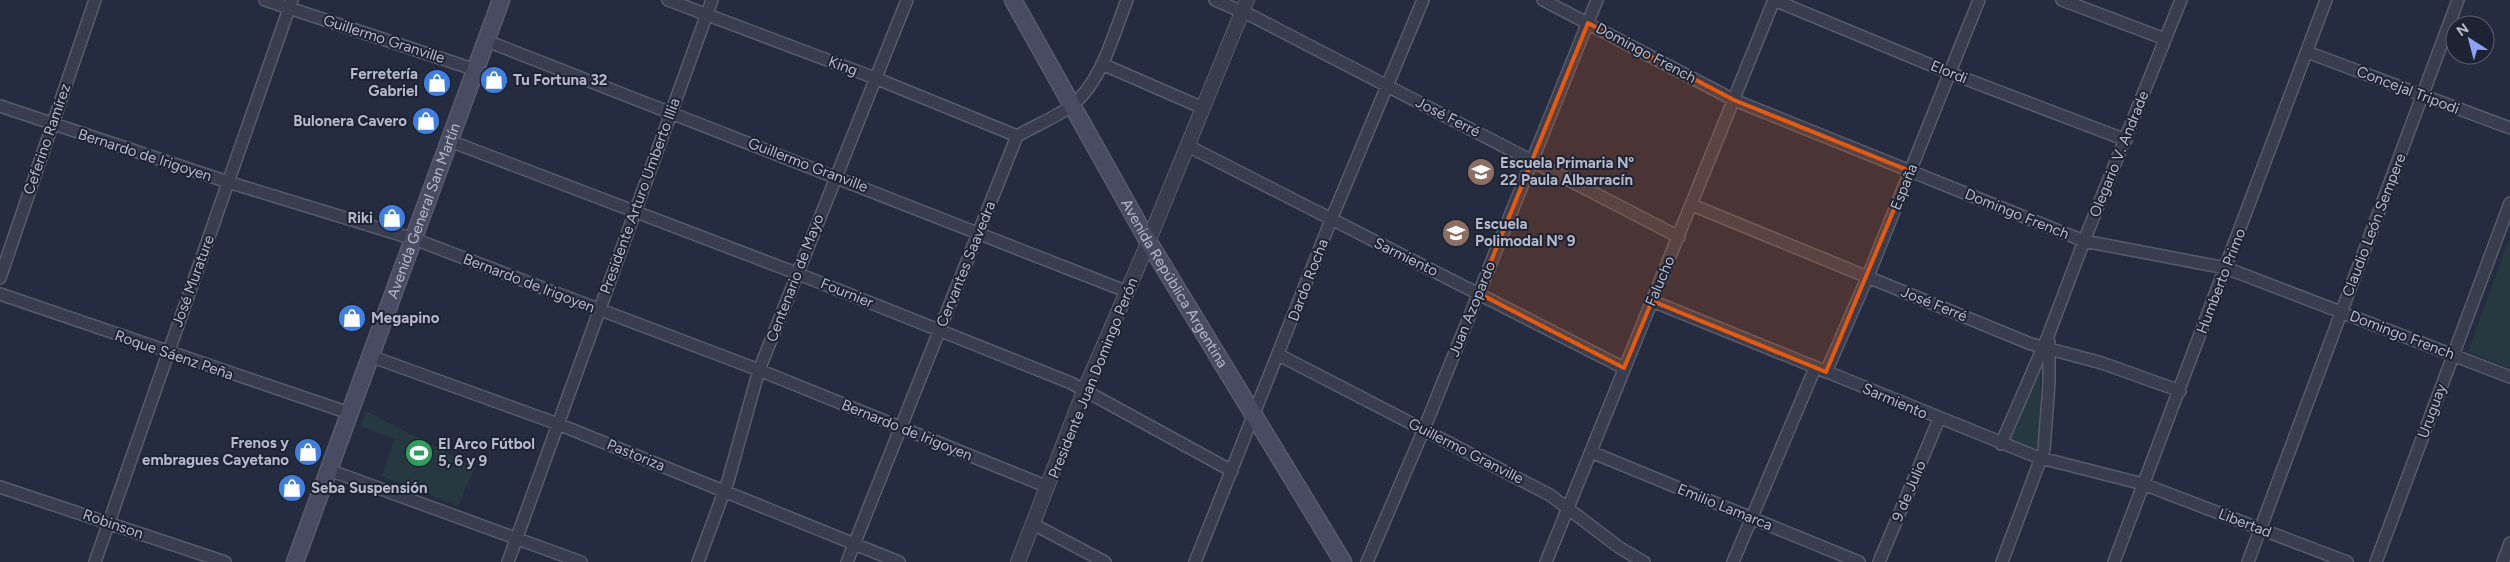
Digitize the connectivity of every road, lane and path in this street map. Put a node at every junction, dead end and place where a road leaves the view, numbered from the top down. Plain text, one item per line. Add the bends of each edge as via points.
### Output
1 (95, 0) edge
2 (264, 0) edge
3 (501, 0) edge
4 (668, 0) edge
5 (712, 0) edge
6 (906, 0) edge
7 (1013, 0) edge
8 (1126, 0) edge
9 (1215, 0) edge
10 (1423, 0) edge
11 (1543, 0) edge
12 (1597, 0) edge
13 (1774, 0) edge
14 (1979, 0) edge
15 (2062, 0) edge
16 (2181, 0) edge
17 (2326, 0) edge
18 (2458, 0) edge
19 (291, 4) edge
20 (1245, 6) edge
21 (707, 15) junction
22 (1588, 23) junction
23 (2165, 39) junction
24 (486, 41) junction
25 (2307, 52) junction
26 (1102, 64) junction
27 (476, 70) junction
28 (1950, 73) junction
29 (874, 78) junction
30 (1388, 86) junction
31 (2423, 95) junction
32 (1734, 100) junction
33 (0, 106) edge
34 (1071, 106) junction
35 (1203, 108) junction
36 (670, 112) junction
37 (52, 124) junction
38 (2510, 128) edge
39 (1016, 136) junction
40 (2126, 140) junction
41 (450, 141) junction
42 (1188, 146) junction
43 (1532, 160) junction
44 (1910, 171) junction
45 (835, 176) junction
46 (228, 182) junction
47 (2510, 203) edge
48 (1692, 205) junction
49 (635, 212) junction
50 (1331, 220) junction
51 (978, 232) junction
52 (1679, 237) junction
53 (414, 239) junction
54 (1148, 241) junction
55 (2084, 241) junction
56 (2226, 268) junction
57 (796, 273) junction
58 (1868, 276) junction
59 (0, 278) edge
60 (1128, 292) junction
61 (1478, 293) junction
62 (0, 294) edge
63 (1652, 301) junction
64 (598, 309) junction
65 (2340, 312) junction
66 (939, 331) junction
67 (2046, 348) junction
68 (167, 353) junction
69 (1279, 355) junction
70 (2453, 355) junction
71 (370, 356) junction
72 (1624, 368) junction
73 (759, 370) junction
74 (1820, 370) junction
75 (2510, 377) edge
76 (1084, 391) junction
77 (2180, 391) junction
78 (349, 413) junction
79 (1254, 418) junction
80 (1939, 419) junction
81 (558, 424) junction
82 (901, 427) junction
83 (1424, 429) junction
84 (2001, 444) junction
85 (1591, 452) junction
86 (2042, 458) junction
87 (328, 470) junction
88 (1232, 471) junction
89 (2143, 484) junction
90 (0, 487) edge
91 (1048, 487) junction
92 (724, 491) junction
93 (1568, 507) junction
94 (1751, 518) junction
95 (109, 522) junction
96 (1033, 524) junction
97 (2260, 529) junction
98 (517, 538) junction
99 (854, 543) junction
100 (2510, 543) edge
101 (95, 562) edge
102 (226, 562) edge
103 (295, 562) edge
104 (508, 562) edge
105 (581, 562) edge
106 (698, 562) edge
107 (847, 562) edge
108 (899, 562) edge
109 (1018, 562) edge
110 (1105, 562) edge
111 (1195, 562) edge
112 (1343, 562) edge
113 (1367, 562) edge
114 (1546, 562) edge
115 (1644, 562) edge
116 (1733, 562) edge
117 (1859, 562) edge
118 (1878, 562) edge
119 (2002, 562) edge
120 (2114, 562) edge
121 (2248, 562) edge
122 (2346, 562) edge
123 (2376, 562) edge
124 (2503, 562) edge

1 - 37 street, Ceferino Ramírez
2 - 19 street, Guillermo Granville
3 - 24 main road, Avenida General San Martín
4 - 21 street, King
5 - 21 street, Presidente Arturo Umberto Illia
6 - 29 street, Centenario de Mayo
7 - 34 main road, Avenida República Argentina
8 - 26 street
9 - 20 street, José Ferré
10 - 30 street, Dardo Rocha
11 - 22 street, Domingo French
12 - 22 street, Juan Azopardo
13 - 28 street, Elordi
13 - 32 street, Falucho
14 - 28 street, España
15 - 23 street
16 - 23 street, Olegario V. Andrade
17 - 25 street, Humberto Primo
18 - 31 street, Claudio León Sempere
19 - 27 street, Guillermo Granville
19 - 46 street, José Murature
20 - 30 street, José Ferré
20 - 35 street, Presidente Juan Domingo Perón
21 - 29 street, King
21 - 36 street, Presidente Arturo Umberto Illia
22 - 32 street, Domingo French
22 - 43 street, Juan Azopardo
23 - 40 street, Olegario V. Andrade
24 - 27 main road, Avenida General San Martín
24 - 36 street, Guillermo Granville
25 - 31 street, Concejal Tripodi
25 - 56 street, Humberto Primo
26 - 34 street via 1086,90
26 - 35 street
27 - 41 main road, Avenida General San Martín
28 - 40 street, Elordi
28 - 44 street, España
29 - 39 street, King
29 - 45 street, Centenario de Mayo
30 - 43 street, José Ferré
30 - 50 street, Dardo Rocha
31 - 38 street, Concejal Tripodi
31 - 65 street, Claudio León Sempere
32 - 44 street, Domingo French
32 - 48 street, Falucho
33 - 37 street, Bernardo de Irigoyen
34 - 39 street
34 - 54 main road, Avenida República Argentina
35 - 42 street, Presidente Juan Domingo Perón
36 - 45 street, Guillermo Granville
36 - 49 street, Presidente Arturo Umberto Illia
37 - 46 street, Bernardo de Irigoyen
37 - 59 street, Ceferino Ramírez
39 - 51 street, Cervantes Saavedra
40 - 55 street, Olegario V. Andrade
41 - 49 street, Fournier
41 - 53 main road, Avenida General San Martín
42 - 50 street, Sarmiento
42 - 54 street, Presidente Juan Domingo Perón
43 - 52 street, José Ferré
43 - 61 street, Juan Azopardo
44 - 55 street, Domingo French
44 - 58 street, España
45 - 51 street, Guillermo Granville
45 - 57 street, Centenario de Mayo
46 - 53 street, Bernardo de Irigoyen
46 - 68 street, José Murature
47 - 70 street, Uruguay
48 - 52 street, Falucho
48 - 58 street, José Ferré
49 - 57 street, Fournier
49 - 64 street, Presidente Arturo Umberto Illia
50 - 61 street, Sarmiento
50 - 69 street, Dardo Rocha
51 - 60 street, Guillermo Granville
51 - 66 street, Cervantes Saavedra
52 - 63 street, Falucho
53 - 64 street, Bernardo de Irigoyen
53 - 71 main road, Avenida General San Martín
54 - 60 street, Presidente Juan Domingo Perón
54 - 79 main road, Avenida República Argentina
55 - 56 street, Domingo French
55 - 67 street, Olegario V. Andrade
56 - 65 street, Domingo French
56 - 77 street, Humberto Primo
57 - 66 street, Fournier
57 - 73 street, Centenario de Mayo
58 - 67 street, José Ferré
58 - 74 street, España
60 - 76 street, Presidente Juan Domingo Perón
61 - 72 street, Sarmiento
61 - 83 street, Juan Azopardo
62 - 68 street, Roque Sáenz Peña
63 - 72 street, Falucho
63 - 74 street, Sarmiento
64 - 73 street, Bernardo de Irigoyen
64 - 81 street, Presidente Arturo Umberto Illia
65 - 70 street, Domingo French
65 - 97 street, Claudio León Sempere
66 - 76 street, Fournier
66 - 82 street, Cervantes Saavedra
67 - 77 street, José Ferré via 2102,363
67 - 84 street, Olegario V. Andrade
67 - 86 street, Olegario V. Andrade via 2049,383
68 - 78 street, Roque Sáenz Peña
68 - 95 street, José Murature
69 - 79 street, Dardo Rocha
69 - 83 street, Guillermo Granville
70 - 75 street, Domingo French
70 - 123 street, Uruguay
71 - 78 main road, Avenida General San Martín
71 - 81 street, Pastoriza
72 - 85 street, Falucho
73 - 82 street, Bernardo de Irigoyen
73 - 92 street, Centenario de Mayo
74 - 80 street, Sarmiento
74 - 94 street, España
76 - 88 street, Fournier
76 - 91 street, Presidente Juan Domingo Perón
77 - 89 street, Humberto Primo
78 - 87 main road, Avenida General San Martín
79 - 88 street, Dardo Rocha
79 - 112 main road, Avenida República Argentina
80 - 84 street, Sarmiento
80 - 118 street, 9 de Julio
81 - 92 street, Pastoriza
81 - 98 street, Presidente Arturo Umberto Illia
82 - 91 street, Bernardo de Irigoyen
82 - 99 street, Cervantes Saavedra
83 - 93 street, Guillermo Granville
83 - 113 street, Juan Azopardo
84 - 86 street, Sarmiento
85 - 93 street, Falucho
85 - 94 street, Emilio Lamarca
86 - 89 street, Sarmiento
86 - 119 street, Olegario V. Andrade
87 - 98 street
87 - 103 main road, Avenida General San Martín
88 - 111 street, Dardo Rocha
89 - 97 street, Libertad
89 - 120 street, Humberto Primo
90 - 95 street, Robinson
91 - 96 street, Presidente Juan Domingo Perón
92 - 99 street, Pastoriza
92 - 106 street, Centenario de Mayo
93 - 114 street, Falucho
93 - 115 street, Guillermo Granville via 1620,548
94 - 116 street, España
94 - 117 street, Emilio Lamarca
95 - 101 street, José Murature
95 - 102 street, Robinson
96 - 109 street, Presidente Juan Domingo Perón
96 - 110 street
97 - 121 street, Claudio León Sempere
97 - 122 street, Libertad
98 - 104 street, Presidente Arturo Umberto Illia
98 - 105 street
99 - 107 street, Cervantes Saavedra
99 - 108 street, Pastoriza
100 - 124 street

